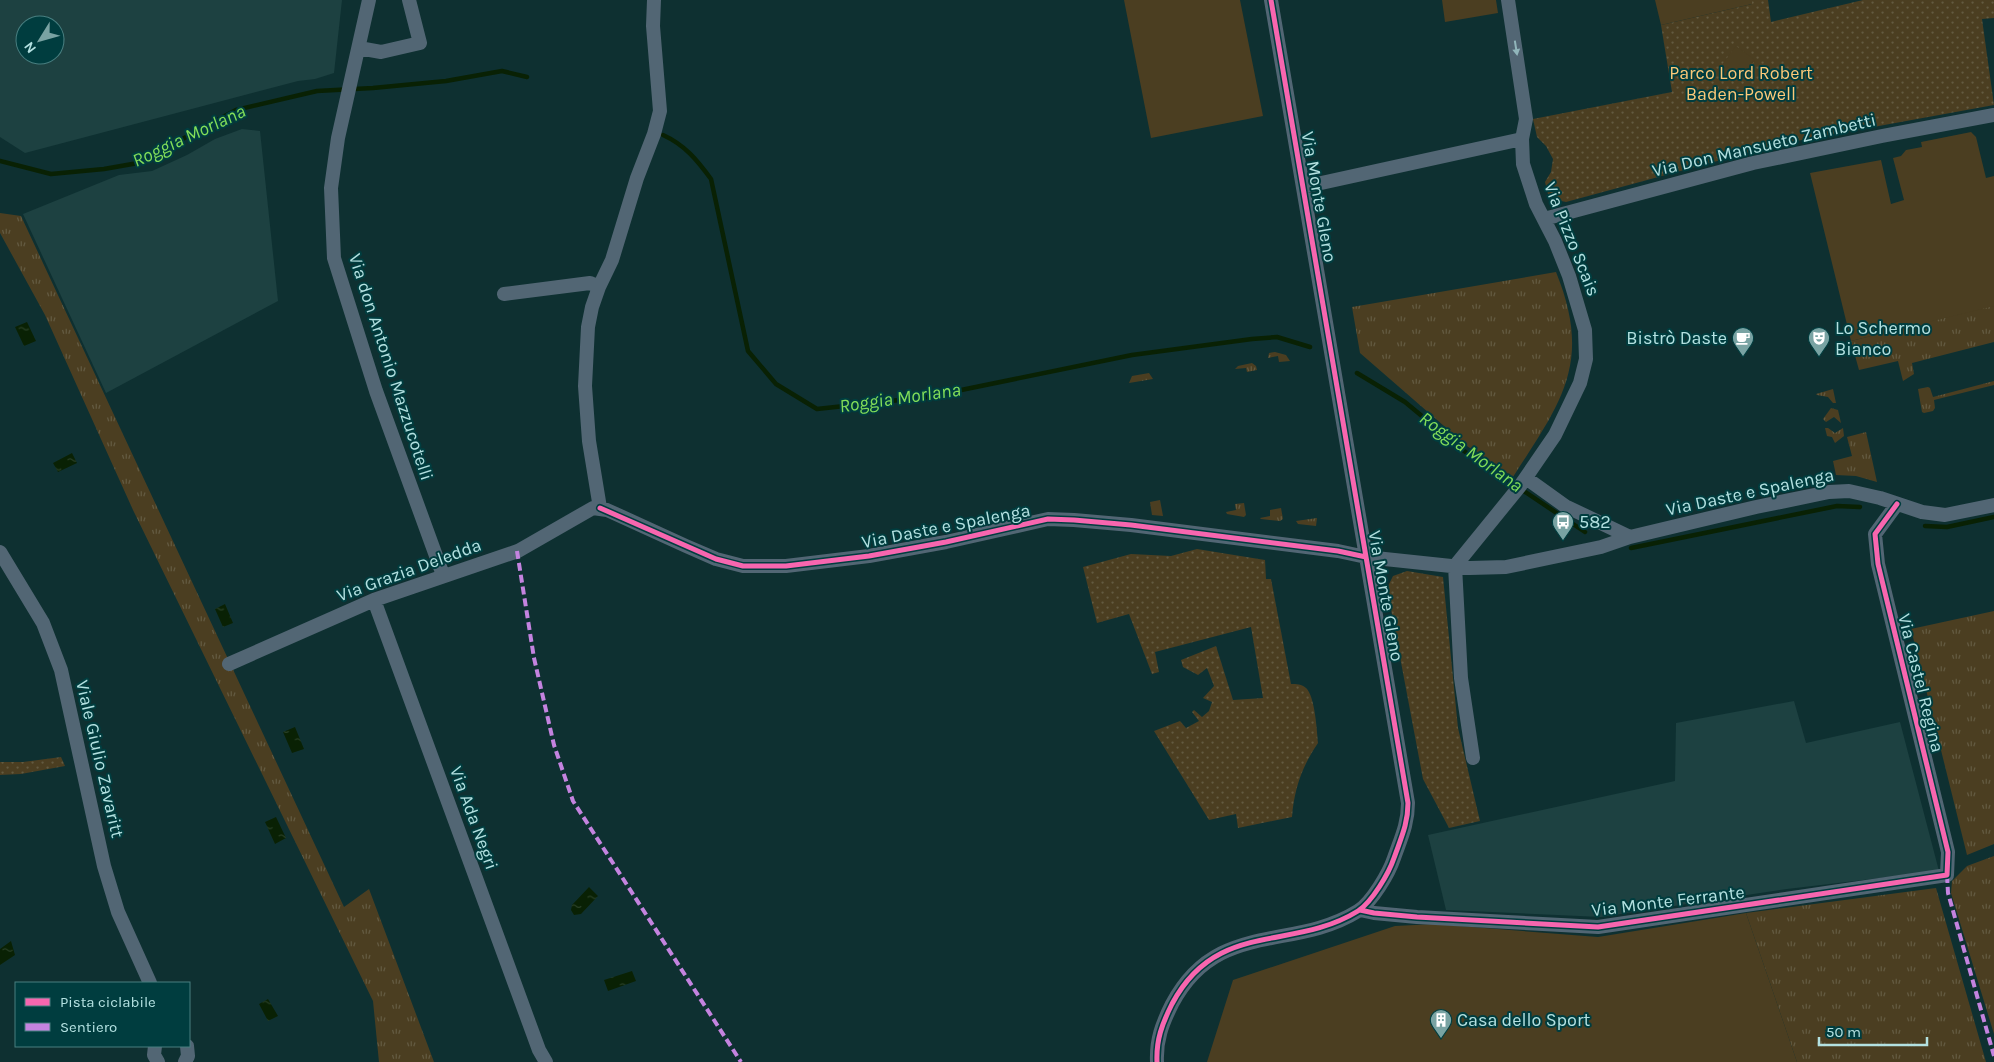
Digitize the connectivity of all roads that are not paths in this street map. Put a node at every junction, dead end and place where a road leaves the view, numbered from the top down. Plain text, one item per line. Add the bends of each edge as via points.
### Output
1 (369, 0) edge
2 (409, 0) edge
3 (654, 0) edge
4 (1271, 0) edge
5 (1508, 0) edge
6 (359, 48) junction
7 (1994, 116) edge
8 (1522, 139) junction
9 (1303, 187) junction
10 (1544, 219) junction
11 (599, 287) junction
12 (504, 294) dead end
13 (1523, 482) junction
14 (1897, 504) junction
15 (1994, 505) edge
16 (600, 508) junction
17 (1630, 538) junction
18 (0, 552) edge
19 (1366, 557) junction
20 (1455, 566) junction
21 (443, 575) junction
22 (374, 600) junction
23 (229, 664) dead end
24 (1473, 758) dead end
25 (1947, 875) joint
26 (1360, 910) junction
27 (149, 982) edge
28 (541, 1058) edge
29 (1157, 1062) edge

1 - 6 street, Via don Antonio Mazzucotelli
2 - 6 street via 420,44 381,52
3 - 11 street via 660,111 612,260
4 - 9 street, Via Monte Gleno
5 -> 8 street, Via Pizzo Scais via 1526,119
6 - 21 street, Via don Antonio Mazzucotelli via 338,138 331,188 334,258 376,391
7 - 10 street, Via Don Mansueto Zambetti via 1753,163
8 - 9 street, Via Monte Gleno
8 - 10 street, Via Pizzo Scais via 1523,164
9 - 19 street, Via Monte Gleno
10 - 13 street, Via Pizzo Scais via 1569,276 1580,311 1585,330 1586,359 1580,383 1556,435
11 - 12 street via 590,283
11 - 16 street via 588,327 585,386 589,441
13 - 17 street
13 - 20 street
14 - 15 street, Via Daste e Spalenga via 1945,515
14 - 17 street, Via Daste e Spalenga via 1849,491 1829,492
14 - 25 street, Via Castel Regina via 1875,534 1878,564 1948,852
16 - 19 street, Via Daste e Spalenga via 701,553 743,566 786,566 869,556 1048,519 1131,525
16 - 21 street, Via Grazia Deledda via 593,508 518,551
17 - 20 street, Via Daste e Spalenga via 1506,567
18 - 27 street, Viale Giulio Zavaritt via 43,623 61,670 104,866 118,912
19 - 20 street, Via Daste e Spalenga
19 - 26 street, Via Monte Gleno via 1408,803 1408,820 1390,869
20 - 24 street via 1461,678
21 - 22 street, Via Grazia Deledda
22 - 23 street, Via Grazia Deledda
22 - 28 street, Via Ada Negri
25 - 26 street, Via Monte Ferrante via 1598,927 1416,917
26 - 29 street, Via Monte Gleno via 1318,927 1246,943 1209,960 1184,984 1164,1020 1158,1034

